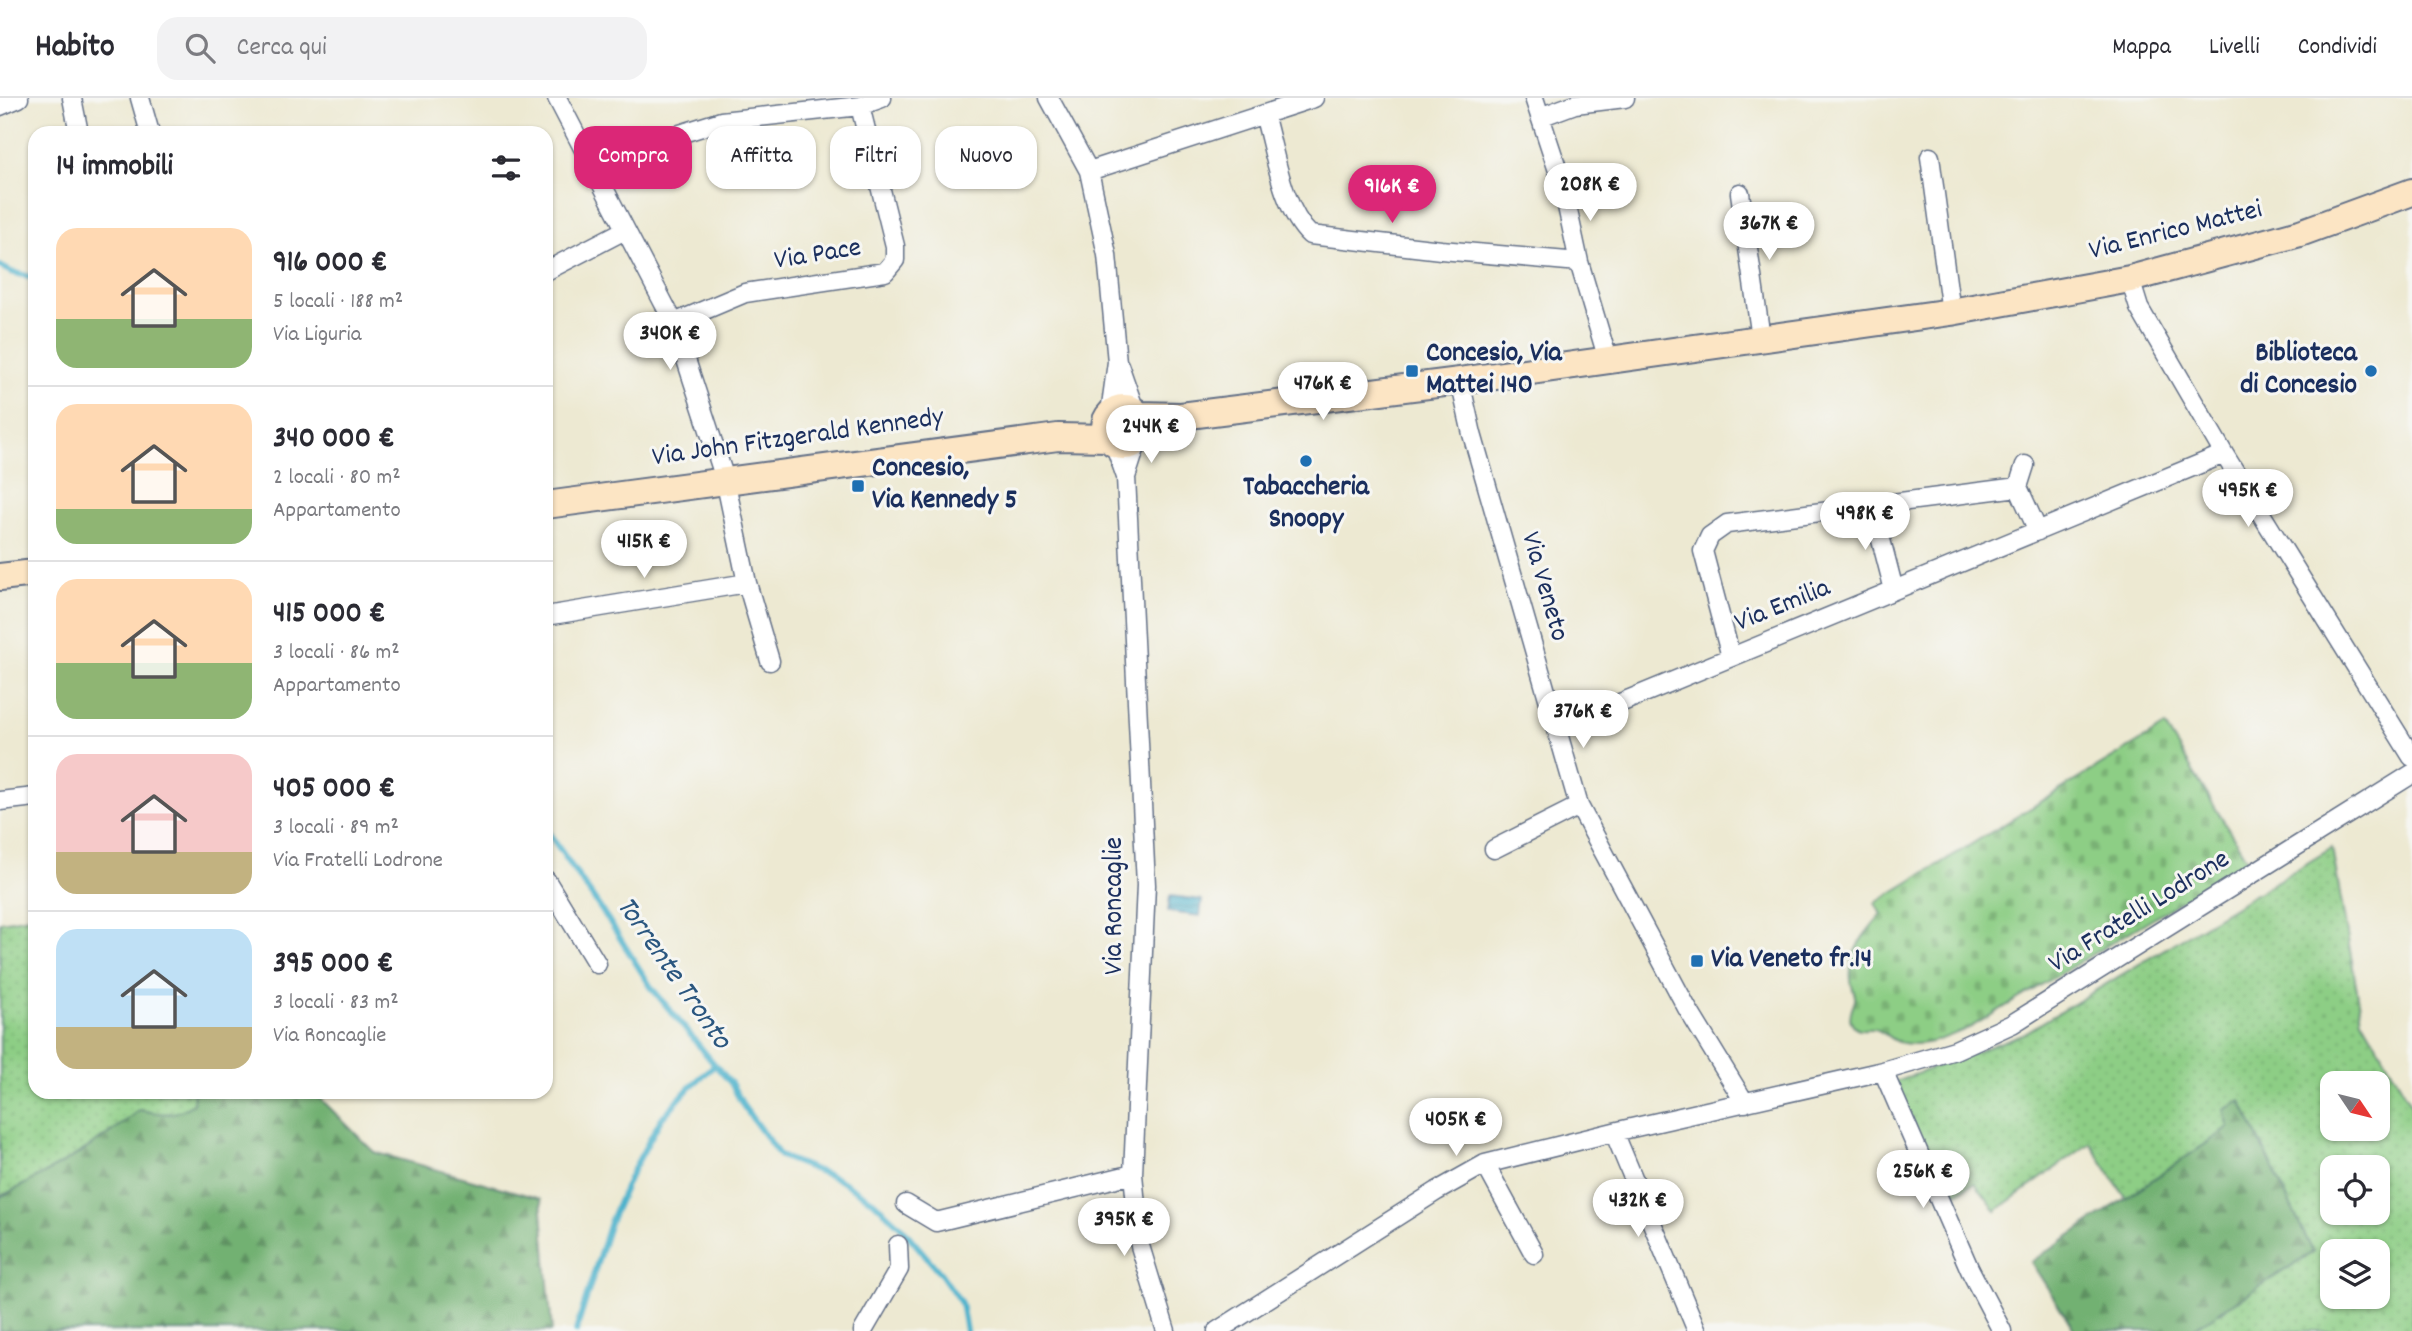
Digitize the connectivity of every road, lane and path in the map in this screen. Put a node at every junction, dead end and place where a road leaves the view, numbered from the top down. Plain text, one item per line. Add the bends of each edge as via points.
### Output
1 (19, 98) edge
2 (72, 98) edge
3 (140, 98) edge
4 (557, 98) edge
5 (882, 98) edge
6 (1049, 98) edge
7 (1314, 98) edge
8 (1534, 98) edge
9 (1625, 98) edge
10 (0, 106) edge
11 (860, 106) junction
12 (1264, 114) junction
13 (1540, 117) junction
14 (78, 126) edge
15 (148, 126) edge
16 (692, 130) edge
17 (574, 132) edge
18 (1930, 157) dead end
19 (1089, 171) junction
20 (603, 189) edge
21 (2412, 192) edge
22 (1740, 193) dead end
23 (625, 230) junction
24 (1579, 262) junction
25 (553, 267) edge
26 (2130, 279) junction
27 (1951, 312) junction
28 (674, 323) junction
29 (1761, 338) junction
30 (1608, 360) junction
31 (1460, 381) junction
32 (1124, 427) junction
33 (2224, 454) junction
34 (2025, 465) dead end
35 (725, 480) junction
36 (2018, 487) junction
37 (553, 504) edge
38 (1872, 505) junction
39 (2038, 530) junction
40 (28, 574) edge
41 (0, 577) edge
42 (747, 583) junction
43 (1894, 590) junction
44 (553, 615) edge
45 (1731, 657) junction
46 (769, 662) dead end
47 (1556, 729) junction
48 (2412, 757) edge
49 (2412, 774) edge
50 (28, 798) edge
51 (0, 801) edge
52 (1579, 806) junction
53 (1494, 849) dead end
54 (553, 892) edge
55 (597, 964) dead end
56 (1883, 1071) junction
57 (1745, 1103) junction
58 (1614, 1132) junction
59 (1485, 1164) junction
60 (1133, 1174) junction
61 (906, 1205) dead end
62 (898, 1245) dead end
63 (1534, 1254) dead end
64 (863, 1331) edge
65 (1166, 1331) edge
66 (1217, 1331) edge
67 (1696, 1331) edge
68 (2002, 1331) edge

1 - 10 street
2 - 14 street
3 - 15 street
4 - 17 street
5 - 11 street
6 - 19 street
7 - 12 street
8 - 13 street
9 - 13 street via 1575,104
11 - 16 street via 721,121
11 - 28 street, Via Pace via 895,246 895,260 885,272 745,293
12 - 19 street
12 - 24 street via 1290,205 1299,225 1311,235
13 - 24 street via 1562,183
18 - 27 street
19 - 32 street via 1107,255
20 - 23 street
21 - 26 street, Via Enrico Mattei via 2300,233
22 - 29 street
23 - 25 street
23 - 28 street
24 - 30 street
26 - 27 street, Via Enrico Mattei
26 - 33 street via 2139,308
27 - 29 street, Via Enrico Mattei
28 - 35 street
29 - 30 street, Via Enrico Mattei
30 - 31 street, Via Enrico Mattei
31 - 32 street, Via Enrico Mattei
31 - 47 street, Via Veneto
32 - 35 street, Via John Fitzgerald Kennedy
32 - 60 street, Via Roncaglie via 1146,884
33 - 39 street, Via Emilia
33 - 48 street
34 - 36 street
35 - 37 street, Via John Fitzgerald Kennedy
35 - 42 street
36 - 38 street
36 - 39 street
38 - 43 street
38 - 45 street via 1727,524 1710,536 1703,551
39 - 43 street, Via Emilia
40 - 41 street
42 - 44 street
42 - 46 street
43 - 45 street, Via Emilia
45 - 47 street, Via Emilia
47 - 52 street, Via Veneto
49 - 56 street, Via Fratelli Lodrone via 2012,1024 1955,1050
50 - 51 street
52 - 53 street
52 - 57 street, Via Veneto via 1687,1008
54 - 55 street
56 - 57 street, Via Fratelli Lodrone
56 - 68 street via 1970,1270
57 - 58 street, Via Fratelli Lodrone
58 - 59 street, Via Fratelli Lodrone
58 - 67 street
59 - 63 street
59 - 66 street, Via Fratelli Lodrone
60 - 61 street via 936,1222 922,1220
60 - 65 street, Via Roncaglie via 1140,1246
62 - 64 street via 899,1269

